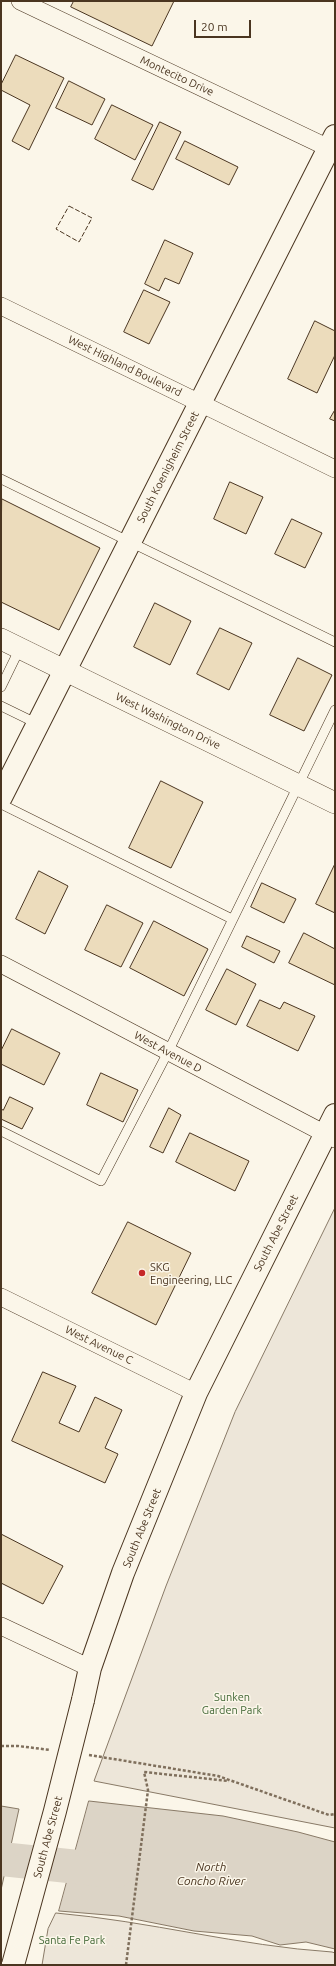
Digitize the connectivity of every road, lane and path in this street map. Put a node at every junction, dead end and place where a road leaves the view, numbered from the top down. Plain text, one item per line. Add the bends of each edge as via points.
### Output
1 (20, 1) edge
2 (333, 145) edge
3 (1, 306) edge
4 (201, 402) junction
5 (335, 469) edge
6 (1, 479) edge
7 (130, 542) junction
8 (1, 639) edge
9 (335, 642) edge
10 (20, 648) junction
11 (66, 671) junction
12 (1, 687) edge
13 (1, 706) edge
14 (335, 710) edge
15 (38, 724) junction
16 (298, 785) junction
17 (1, 797) edge
18 (335, 803) edge
19 (1, 804) edge
20 (232, 918) junction
21 (1, 964) edge
22 (168, 1052) junction
23 (335, 1115) edge
24 (1, 1131) edge
25 (330, 1137) edge
26 (1, 1297) edge
27 (196, 1393) junction
28 (1, 1626) edge
29 (90, 1668) junction
30 (1, 1746) edge
31 (56, 1751) dead end
32 (86, 1755) dead end
33 (234, 1781) junction
34 (335, 1814) edge
35 (13, 1965) edge
36 (126, 1965) edge

1 - 2 street, Montecito Drive
2 - 4 main road, South Koenigheim Street
3 - 4 street, West Highland Boulevard
4 - 5 street, West Highland Boulevard
4 - 7 main road, South Koenigheim Street
6 - 7 lane
7 - 9 lane
7 - 11 main road, South Koenigheim Street
8 - 10 street, West Washington Drive
10 - 11 street, West Washington Drive
10 - 12 lane
11 - 15 main road, South Koenigheim Street
11 - 16 street, West Washington Drive
13 - 15 lane
14 - 16 lane
15 - 17 main road, South Koenigheim Street via 11,770
16 - 18 street, West Washington Drive
16 - 20 lane
19 - 20 lane
20 - 22 lane
21 - 22 street, West Avenue D
22 - 24 lane via 101,1181
22 - 25 street, West Avenue D
23 - 25 main road, South Abe Street
25 - 27 main road, South Abe Street
26 - 27 street, West Avenue C
27 - 29 main road, South Abe Street via 123,1573
28 - 29 street
29 - 35 main road, South Abe Street, bridge via 56,1811
30 - 31 path
32 - 33 path via 218,1776
33 - 34 path via 330,1815
33 - 36 path via 144,1772 148,1790

